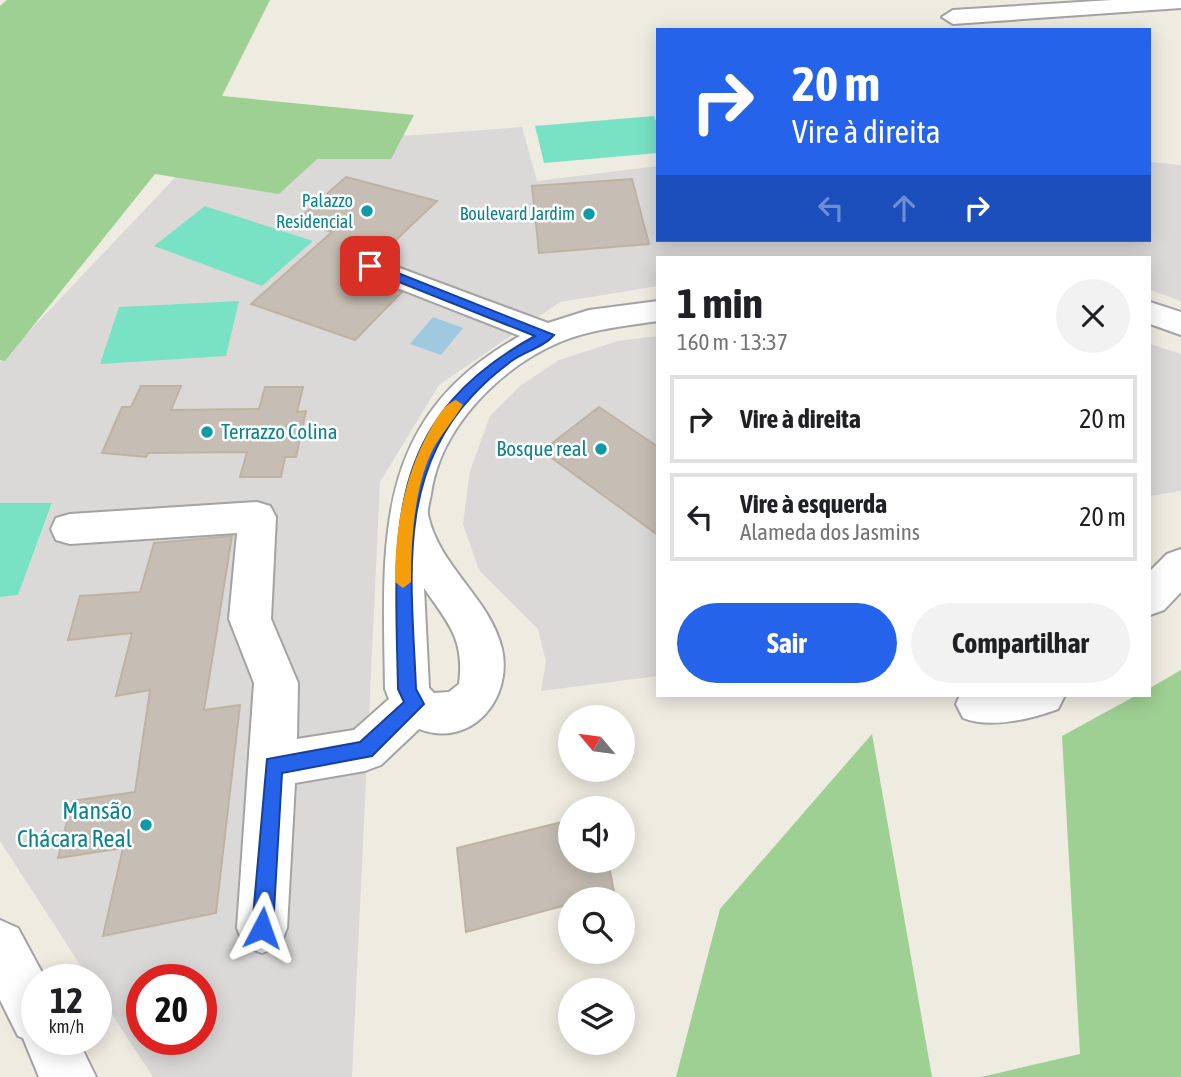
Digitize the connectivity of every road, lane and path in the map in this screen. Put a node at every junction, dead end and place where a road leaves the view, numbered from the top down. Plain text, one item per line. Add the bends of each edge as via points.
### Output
1 (1181, 2) edge
2 (953, 17) dead end
3 (370, 266) dead end
4 (656, 311) edge
5 (547, 335) junction
6 (411, 518) junction
7 (71, 529) dead end
8 (1181, 565) edge
9 (1151, 597) edge
10 (457, 599) junction
11 (403, 611) junction
12 (1029, 697) edge
13 (415, 704) junction
14 (978, 704) dead end
15 (273, 765) junction
16 (262, 928) dead end
17 (0, 946) edge
18 (21, 986) edge
19 (57, 1055) edge
20 (68, 1077) edge

1 - 2 street
3 - 5 street
4 - 5 street via 589,321
5 - 6 street via 508,357 442,421 423,454
6 - 10 street via 423,550
6 - 11 street via 403,553
7 - 15 street via 257,517 250,619 275,683
8 - 9 street
10 - 11 street
10 - 13 street via 478,633 480,691 466,707 448,714 428,712
11 - 13 street via 407,689
12 - 14 street
13 - 15 street via 365,750
15 - 16 street
17 - 18 street
19 - 20 street

